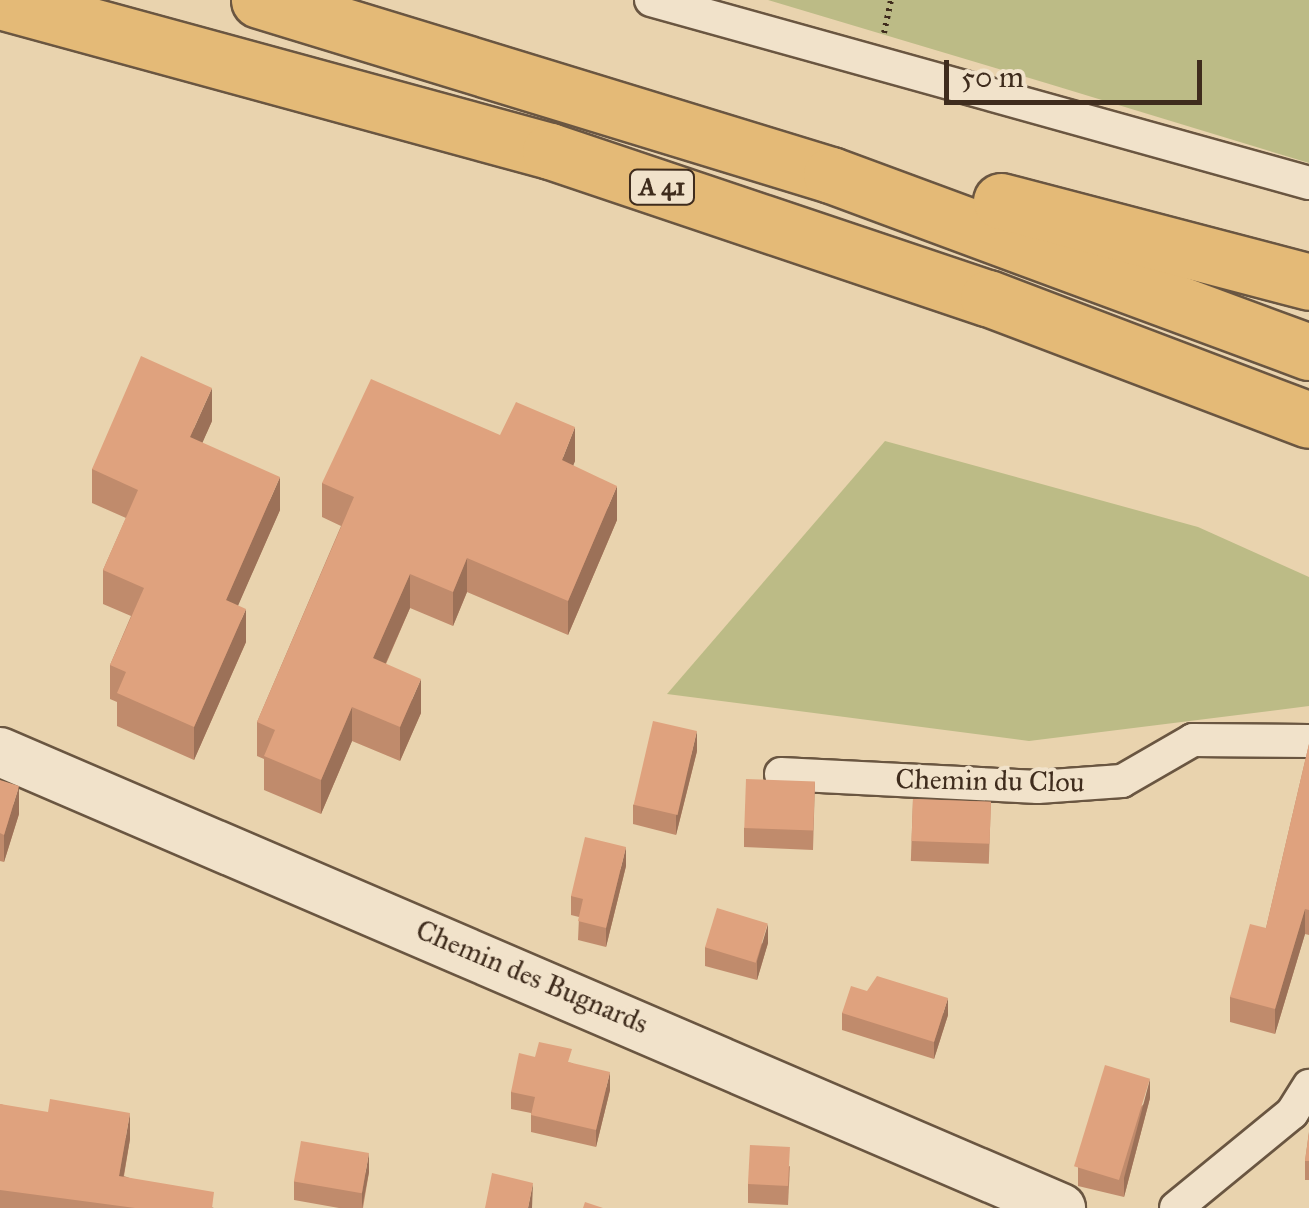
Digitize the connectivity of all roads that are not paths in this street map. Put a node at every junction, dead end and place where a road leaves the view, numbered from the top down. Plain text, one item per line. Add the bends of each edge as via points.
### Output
1 (259, 0) edge
2 (652, 0) edge
3 (0, 1) edge
4 (586, 94) junction
5 (1309, 183) edge
6 (1309, 282) edge
7 (1309, 352) edge
8 (1309, 420) edge
9 (1309, 741) edge
10 (0, 752) edge
11 (781, 774) dead end
12 (1309, 1086) edge
13 (1060, 1208) edge
14 (1176, 1208) edge

1 - 4 highway, A 41
2 - 5 street
3 - 8 highway, A 41 via 550,151 988,298
4 - 6 highway
4 - 7 highway, A 41 via 1031,245
9 - 11 street, Chemin du Clou via 1194,740 1122,781 1038,787
10 - 13 street, Chemin des Bugnards
12 - 14 street via 1292,1113

